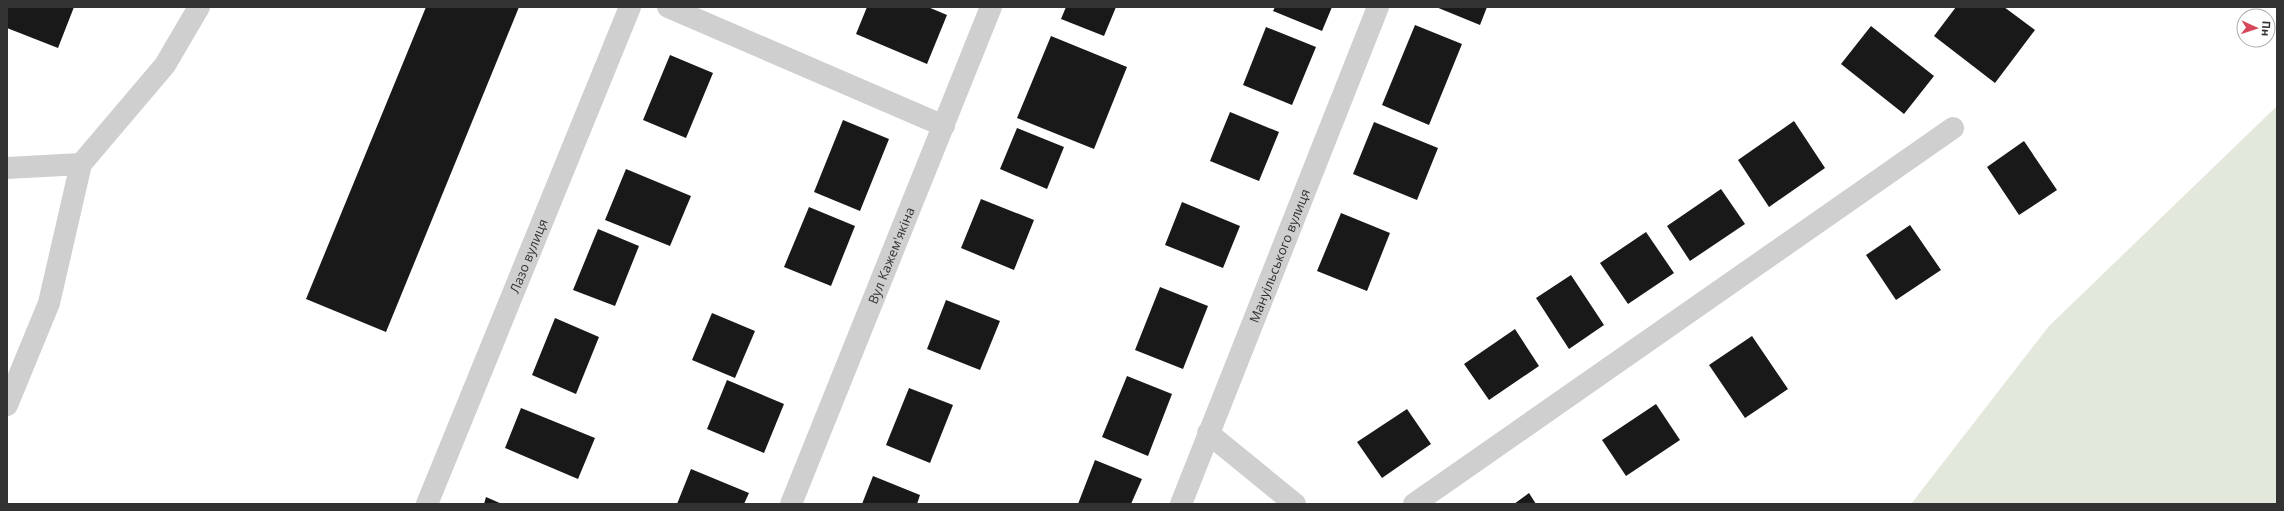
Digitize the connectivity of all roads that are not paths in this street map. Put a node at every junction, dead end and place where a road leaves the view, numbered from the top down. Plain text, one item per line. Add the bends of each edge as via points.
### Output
1 (199, 7) edge
2 (630, 7) edge
3 (668, 7) edge
4 (991, 7) edge
5 (1378, 7) edge
6 (944, 126) junction
7 (1953, 128) dead end
8 (81, 164) junction
9 (7, 168) edge
10 (7, 405) edge
11 (1208, 433) junction
12 (427, 504) edge
13 (791, 504) edge
14 (1181, 504) edge
15 (1294, 504) edge
16 (1414, 504) edge

1 - 8 street via 165,65
2 - 12 street, Лазо вулиця
3 - 6 street
4 - 6 street, Вул Кажем'якіна
5 - 11 street, Мануільського вулиця
6 - 13 street, Вул Кажем'якіна
7 - 16 street
8 - 9 street
8 - 10 street via 49,303
11 - 14 street, Мануільського вулиця
11 - 15 street

